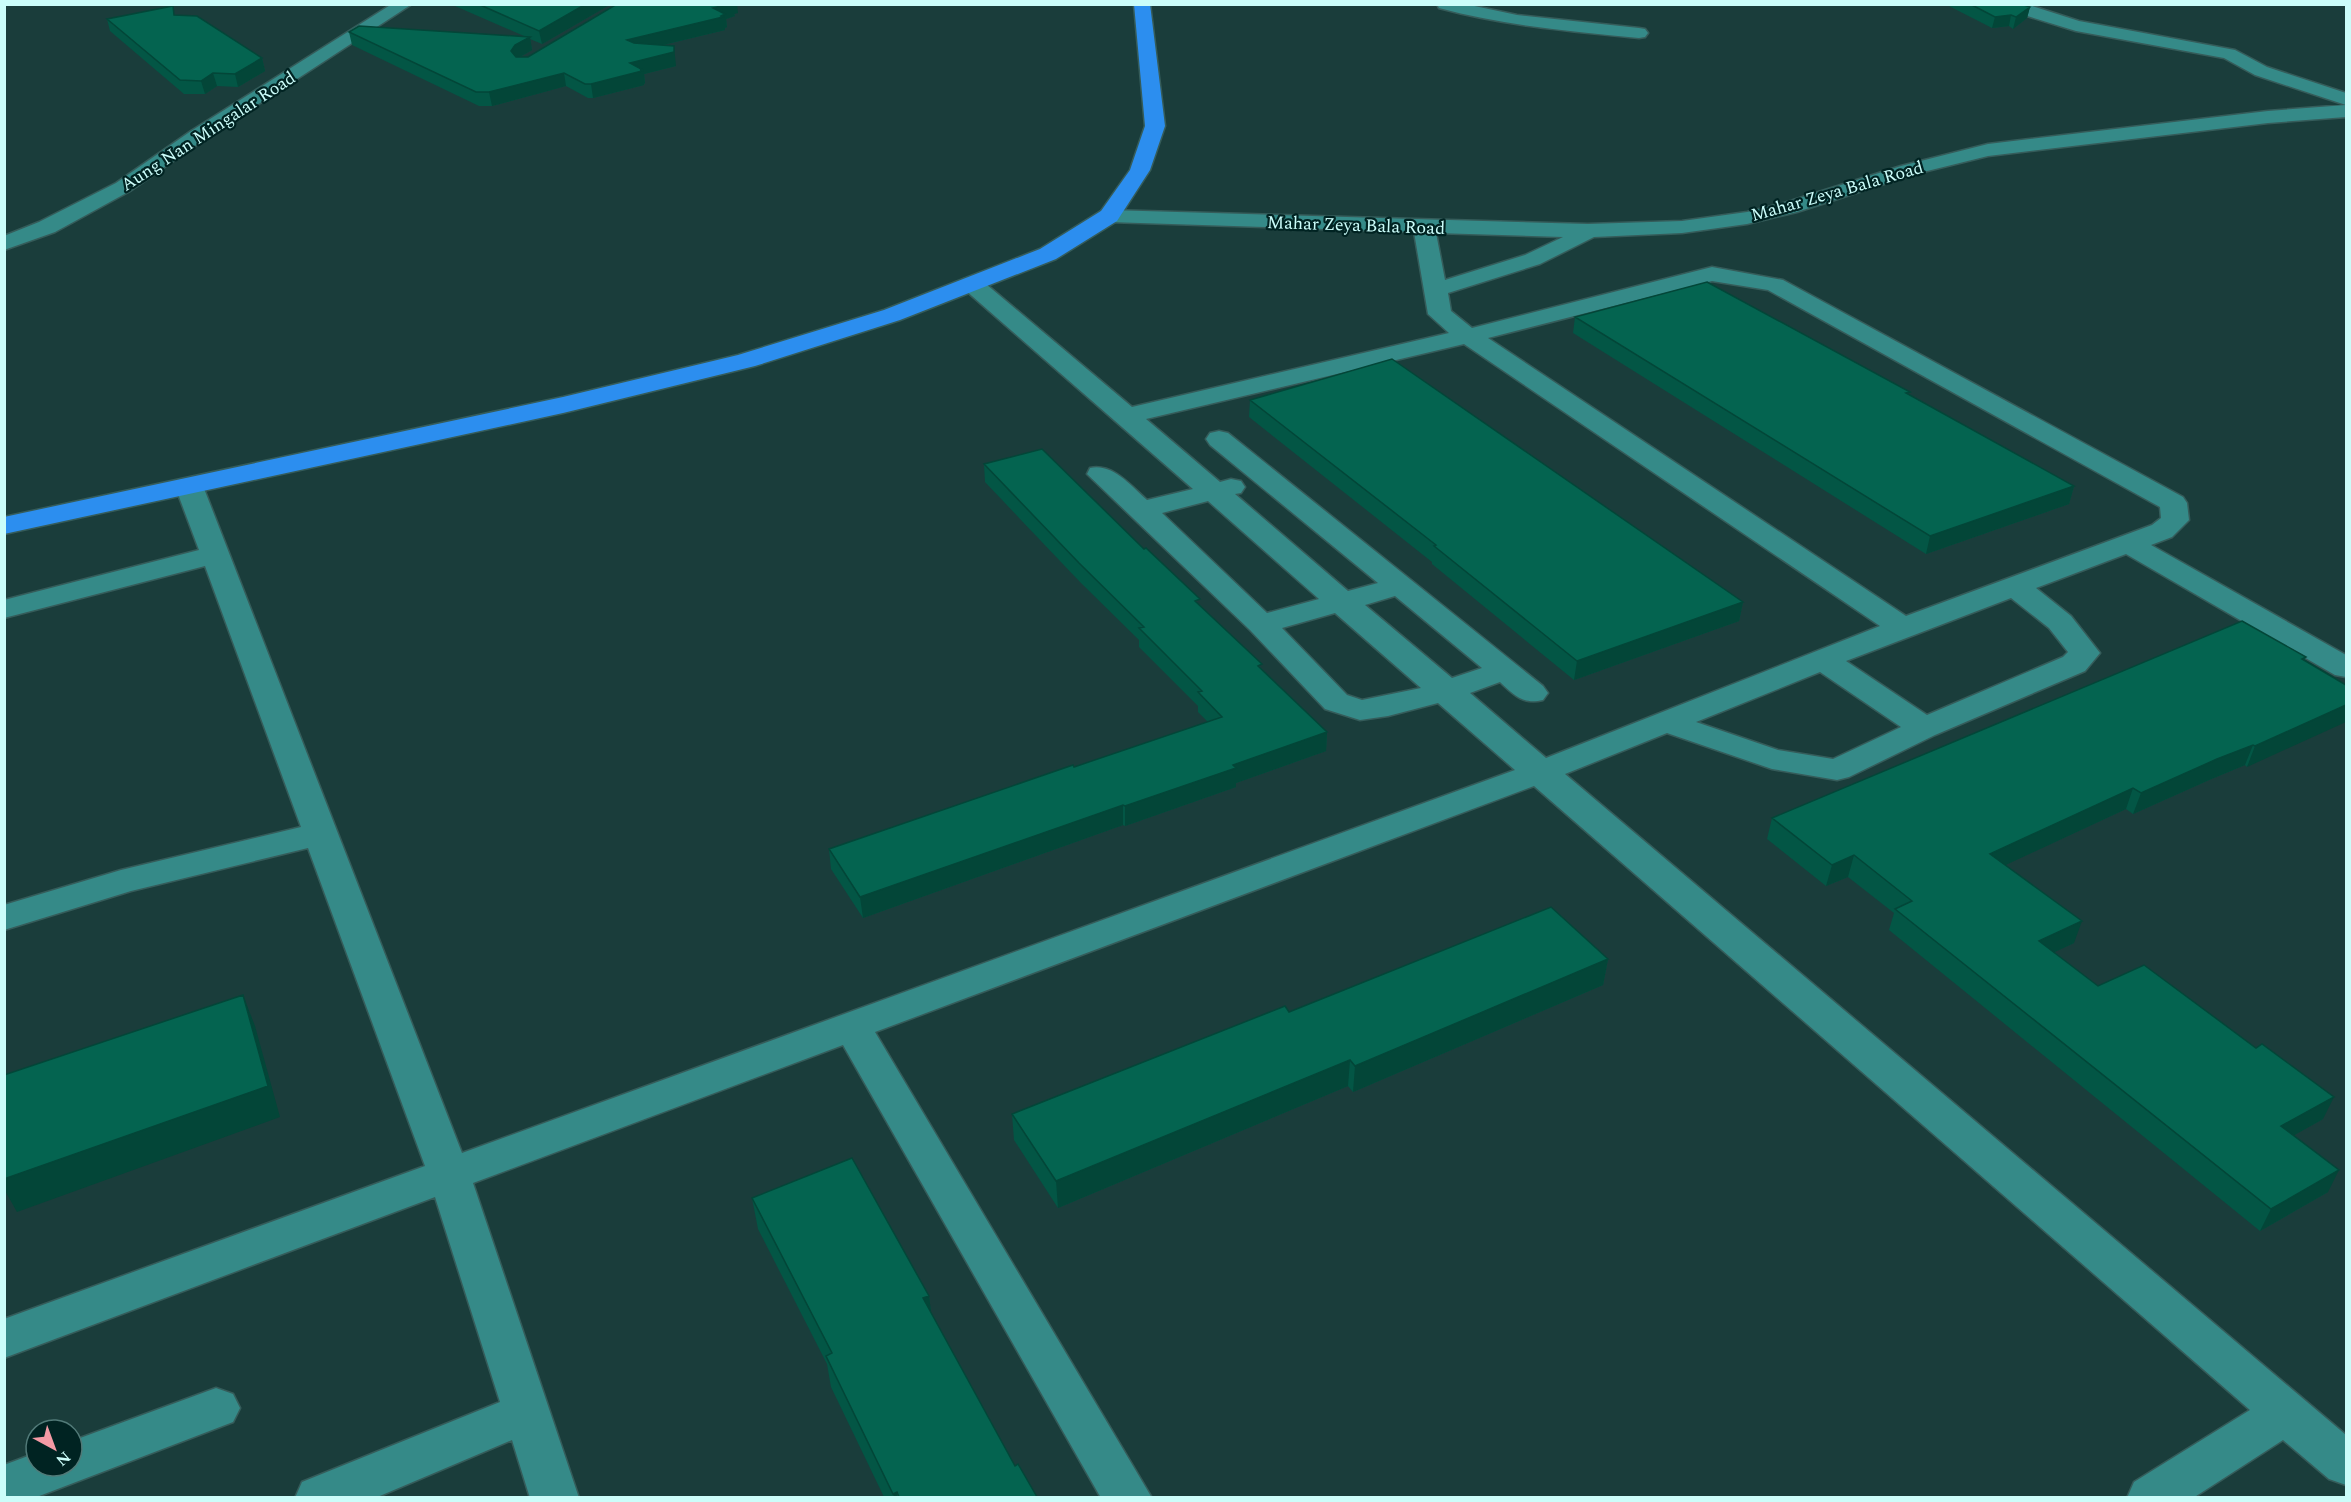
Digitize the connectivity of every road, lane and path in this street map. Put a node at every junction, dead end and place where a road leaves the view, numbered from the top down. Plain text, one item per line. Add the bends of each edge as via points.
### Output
1 (404, 4) edge
2 (1142, 4) edge
3 (1445, 4) edge
4 (2007, 4) edge
5 (1639, 33) dead end
6 (2346, 99) edge
7 (2346, 111) edge
8 (1109, 216) junction
9 (1424, 227) junction
10 (1588, 231) junction
11 (4, 244) edge
12 (972, 284) junction
13 (1435, 290) junction
14 (1467, 336) junction
15 (1127, 416) junction
16 (1219, 439) dead end
17 (1100, 474) dead end
18 (1268, 478) junction
19 (189, 486) junction
20 (1213, 491) junction
21 (1142, 510) junction
22 (4, 526) edge
23 (2128, 544) junction
24 (215, 555) junction
25 (1400, 586) junction
26 (2015, 586) junction
27 (1342, 602) junction
28 (4, 609) edge
29 (1261, 624) junction
30 (1903, 628) junction
31 (1823, 660) junction
32 (2346, 668) edge
33 (1505, 670) junction
34 (1446, 691) junction
35 (1532, 693) dead end
36 (1666, 722) junction
37 (1924, 728) junction
38 (1540, 771) junction
39 (321, 834) junction
40 (4, 918) edge
41 (852, 1026) junction
42 (448, 1174) junction
43 (4, 1339) edge
44 (216, 1408) dead end
45 (526, 1412) junction
46 (2287, 1412) junction
47 (84, 1458) edge
48 (2346, 1464) edge
49 (28, 1478) edge
50 (4, 1487) edge
51 (319, 1497) edge
52 (555, 1497) edge
53 (1128, 1497) edge
54 (2151, 1497) edge

1 - 11 street, Aung Nan Mingalar Road via 123,187 47,227
2 - 8 highway via 1155,126 1140,170
3 - 5 street via 1518,21
4 - 6 street via 2076,26 2229,54 2261,71
7 - 10 street, Mahar Zeya Bala Road via 1988,150 1747,218 1682,228
8 - 9 street, Mahar Zeya Bala Road
8 - 12 highway via 1048,254
9 - 10 street, Mahar Zeya Bala Road
9 - 13 street
10 - 13 street via 1531,261
12 - 15 street
12 - 19 highway via 892,315 746,361
13 - 14 street via 1440,314
14 - 15 street
14 - 23 street via 1712,274 1775,285 2173,503 2175,520 2162,531
14 - 30 street
15 - 20 street
16 - 18 street
17 - 21 street
18 - 20 street
18 - 25 street
19 - 22 highway
19 - 24 street
20 - 21 street
20 - 27 street
21 - 29 street
23 - 26 street
23 - 32 street
24 - 28 street
24 - 39 street
25 - 27 street
25 - 33 street
26 - 30 street
26 - 37 street via 2060,622 2085,653 2074,664
27 - 29 street
27 - 34 street
29 - 34 street via 1336,702 1360,710
30 - 31 street
31 - 36 street
31 - 37 street
33 - 34 street
33 - 35 street
34 - 38 street
36 - 37 street via 1772,759 1837,770
36 - 38 street
38 - 41 street
38 - 46 street
39 - 40 street via 71,895
39 - 42 street
41 - 42 street
41 - 53 street
42 - 43 street
42 - 45 street
44 - 47 street
45 - 51 street
45 - 52 street
46 - 48 street
46 - 54 street
49 - 50 street

